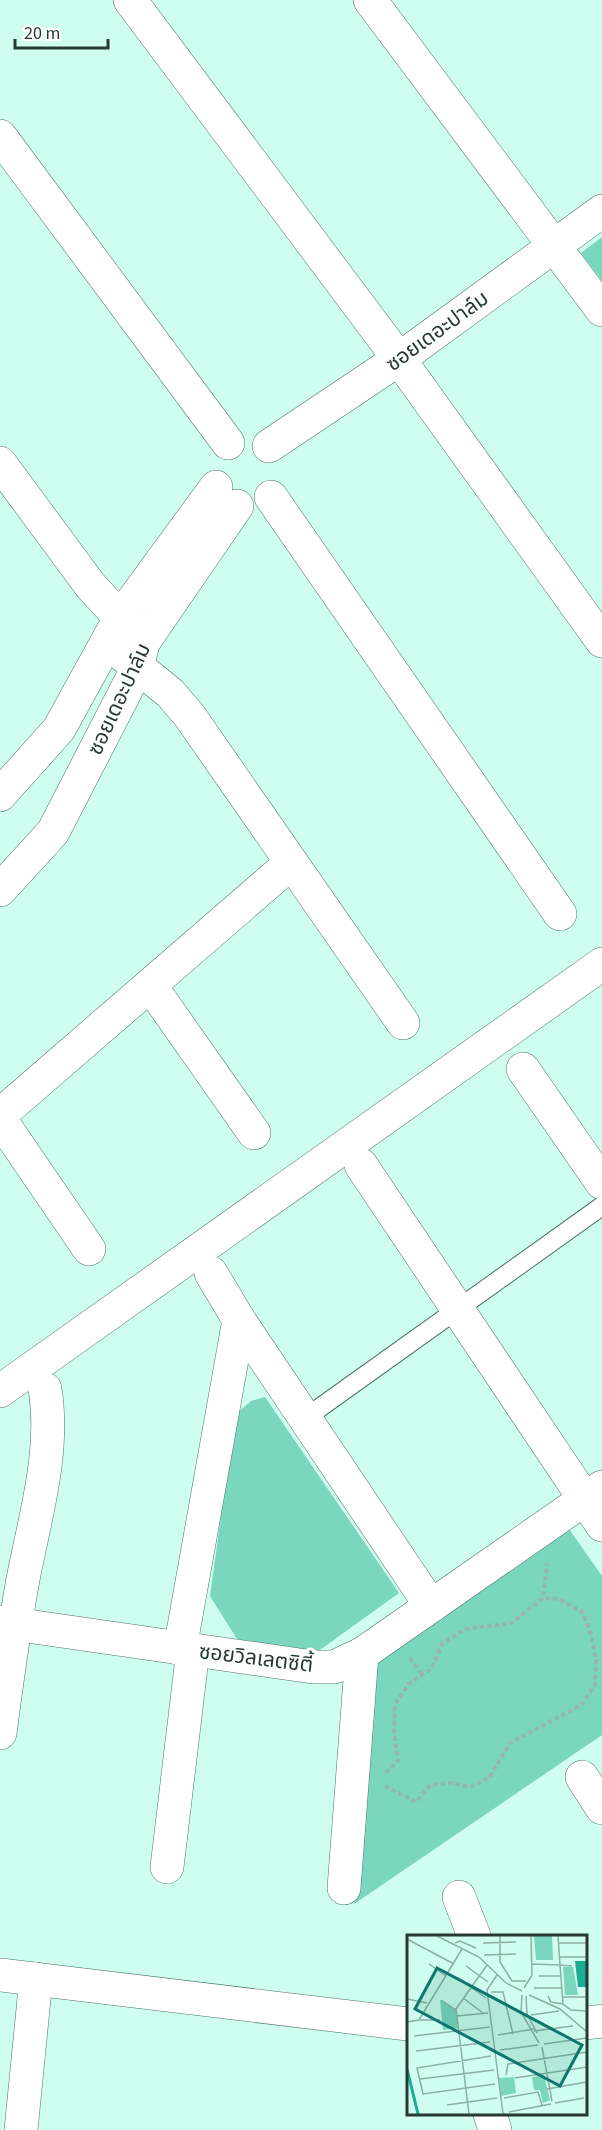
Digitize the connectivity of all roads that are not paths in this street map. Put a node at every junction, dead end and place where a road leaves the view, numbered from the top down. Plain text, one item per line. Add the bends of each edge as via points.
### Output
1 (130, 0) edge
2 (370, 0) edge
3 (0, 136) edge
4 (602, 211) edge
5 (555, 245) junction
6 (602, 310) edge
7 (399, 359) junction
8 (228, 443) junction
9 (269, 446) junction
10 (2, 470) edge
11 (226, 497) junction
12 (271, 497) junction
13 (114, 630) junction
14 (602, 641) edge
15 (140, 656) junction
16 (40, 750) junction
17 (78, 783) junction
18 (0, 795) edge
19 (291, 863) junction
20 (0, 890) edge
21 (560, 914) dead end
22 (602, 964) edge
23 (150, 985) junction
24 (403, 1023) dead end
25 (523, 1069) dead end
26 (0, 1117) edge
27 (254, 1133) dead end
28 (361, 1165) dead end
29 (602, 1183) edge
30 (602, 1206) edge
31 (89, 1249) dead end
32 (211, 1273) dead end
33 (457, 1308) junction
34 (239, 1320) junction
35 (45, 1389) dead end
36 (0, 1391) edge
37 (304, 1419) junction
38 (587, 1507) edge
39 (431, 1606) junction
40 (7, 1623) edge
41 (187, 1649) junction
42 (362, 1654) junction
43 (0, 1733) edge
44 (582, 1777) dead end
45 (602, 1808) edge
46 (167, 1867) dead end
47 (344, 1888) dead end
48 (459, 1897) dead end
49 (474, 1935) edge
50 (0, 1975) edge
51 (36, 1979) junction
52 (602, 2021) edge
53 (587, 2023) edge
54 (407, 2024) edge
55 (490, 2115) edge
56 (21, 2130) edge
57 (495, 2130) edge

1 - 7 street
2 - 5 street
3 - 8 street
4 - 5 street, ซอยเดอะปาล์ม
5 - 6 street
5 - 7 street, ซอยเดอะปาล์ม
7 - 9 street, ซอยเดอะปาล์ม
7 - 14 street
8 - 9 street via 249,438
8 - 11 street via 215,458 213,478
9 - 12 street via 280,466 277,488
10 - 13 street via 90,585
11 - 12 street via 261,504
11 - 13 street, ซอยเดอะปาล์ม
11 - 15 street, ซอยเดอะปาล์ม
12 - 21 street
13 - 15 street
13 - 16 street, ซอยเดอะปาล์ม via 59,729
15 - 17 street, ซอยเดอะปาล์ม
15 - 19 street via 189,716
16 - 17 street
16 - 18 street, ซอยเดอะปาล์ม
17 - 20 street, ซอยเดอะปาล์ม via 53,832
19 - 23 street
19 - 24 street
22 - 36 street
23 - 26 street
23 - 27 street
25 - 29 street
26 - 31 street
28 - 33 street
30 - 33 lane
32 - 34 street
33 - 37 lane
33 - 38 street
34 - 37 street
34 - 41 street
35 - 40 street via 50,1417 46,1455
37 - 39 street
38 - 39 street, ซอยวิลเลตซิตี้
39 - 42 street, ซอยวิลเลตซิตี้
40 - 41 street, ซอยวิลเลตซิตี้
40 - 43 street
41 - 42 street, ซอยวิลเลตซิตี้ via 313,1667 334,1666
41 - 46 street
42 - 47 street
44 - 45 street
48 - 49 street
50 - 51 street
51 - 54 street
51 - 56 street
52 - 53 street
55 - 57 street

